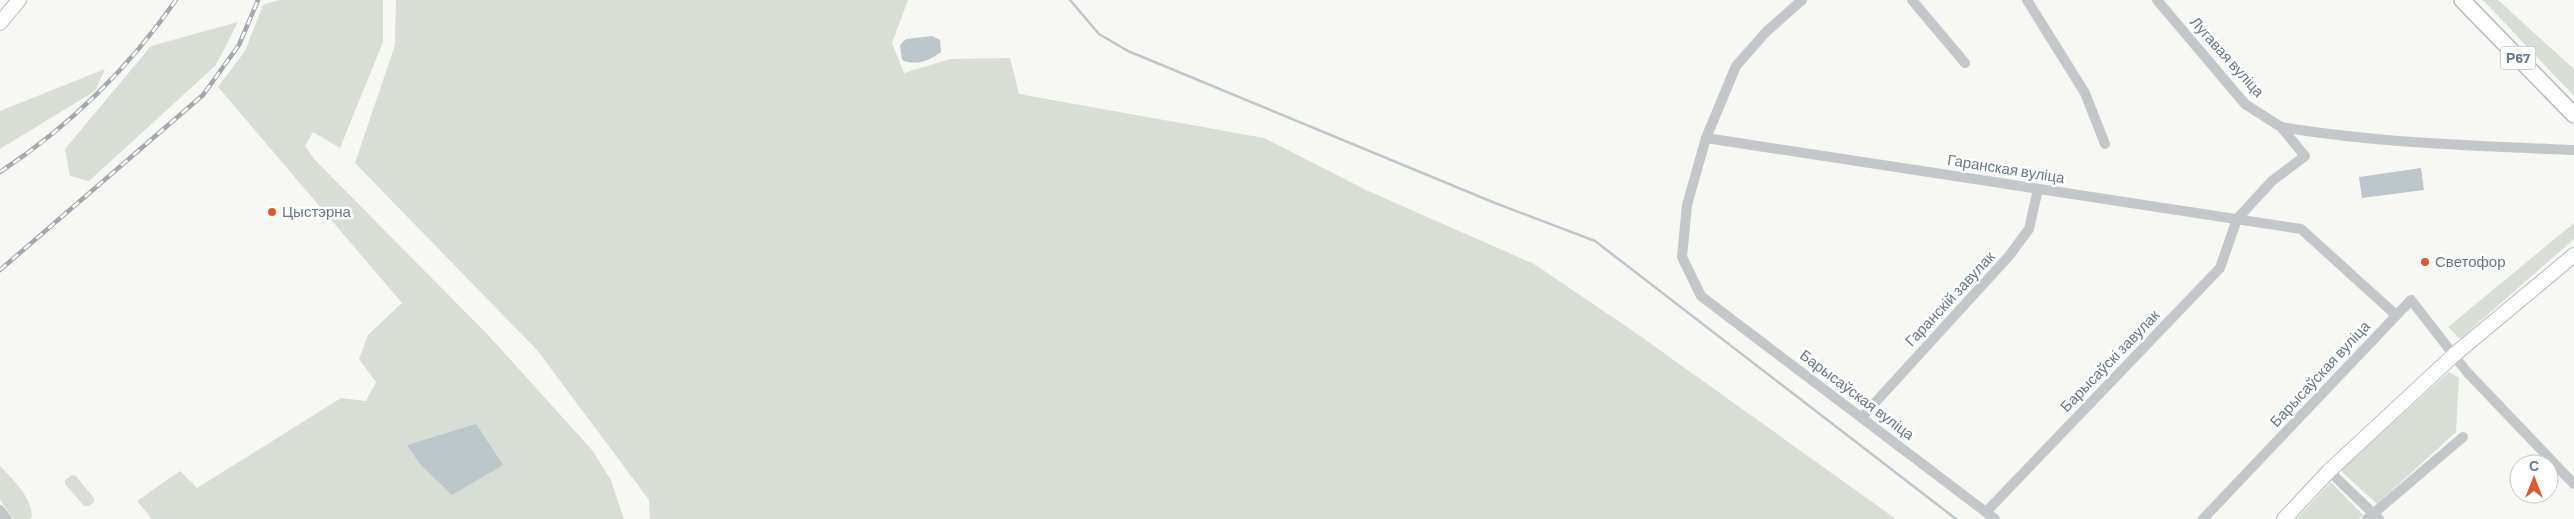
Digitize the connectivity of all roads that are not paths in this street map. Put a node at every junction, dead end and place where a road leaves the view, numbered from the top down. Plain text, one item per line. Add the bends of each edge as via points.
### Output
1 (19, 0) edge
2 (1802, 0) edge
3 (1912, 0) edge
4 (2027, 0) edge
5 (2157, 0) edge
6 (2462, 0) edge
7 (0, 23) edge
8 (1965, 63) dead end
9 (2574, 115) edge
10 (2281, 127) junction
11 (1706, 138) junction
12 (2105, 144) dead end
13 (2574, 150) edge
14 (2038, 189) junction
15 (2237, 219) junction
16 (2574, 255) edge
17 (2396, 316) junction
18 (2454, 354) junction
19 (1862, 417) junction
20 (2463, 437) dead end
21 (2329, 471) junction
22 (2574, 484) edge
23 (0, 510) edge
24 (1986, 512) junction
25 (2373, 517) edge
26 (7, 519) edge
27 (1995, 519) edge
28 (2203, 519) edge
29 (2284, 519) edge

1 - 7 street
2 - 11 street via 1766,32 1736,66
3 - 8 street
4 - 12 street via 2085,93
5 - 10 street, Лугавая вуліца via 2245,104
6 - 9 main road, Р67
10 - 13 street via 2343,137
10 - 15 street via 2305,156 2272,181
11 - 14 street, Гаранская вуліца
11 - 19 street, Барысаўская вуліца via 1687,204 1682,257 1701,296
14 - 15 street, Гаранская вуліца
14 - 19 street, Гаранскій завулак via 2029,229 2009,256
15 - 17 street, Гаранская вуліца via 2301,229
15 - 24 street, Барысаўскі завулак via 2220,268
16 - 18 street
17 - 18 street, Барысаўская вуліца via 2411,300
17 - 28 street, Барысаўская вуліца
18 - 21 street
18 - 22 street via 2467,372
19 - 24 street, Барысаўская вуліца
20 - 25 street
21 - 25 street
21 - 29 street
23 - 26 street
24 - 27 street, Барысаўская вуліца

